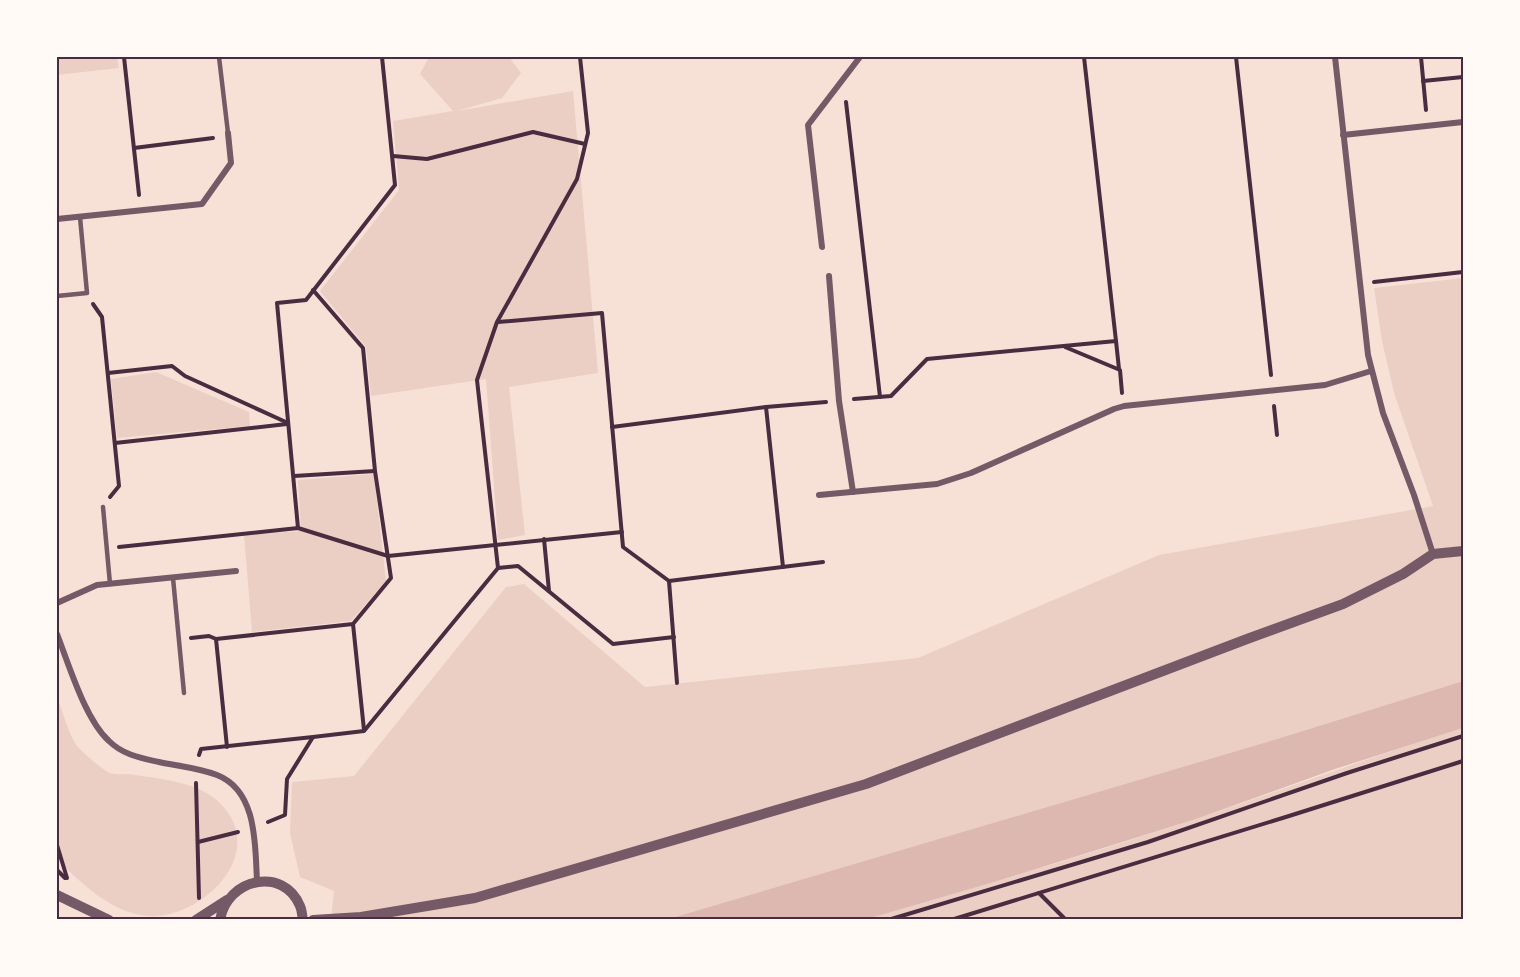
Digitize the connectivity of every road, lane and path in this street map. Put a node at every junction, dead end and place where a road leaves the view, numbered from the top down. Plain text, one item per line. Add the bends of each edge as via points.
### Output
1 (124, 57) edge
2 (219, 57) edge
3 (382, 57) edge
4 (580, 57) edge
5 (860, 57) edge
6 (1084, 57) edge
7 (1236, 57) edge
8 (1335, 57) edge
9 (1421, 57) edge
10 (1463, 76) edge
11 (843, 77) junction
12 (1423, 81) junction
13 (1463, 122) edge
14 (1428, 127) junction
15 (228, 134) junction
16 (1343, 135) junction
17 (585, 144) junction
18 (134, 148) junction
19 (393, 156) junction
20 (141, 211) junction
21 (80, 217) junction
22 (57, 219) edge
23 (822, 247) dead end
24 (1463, 272) edge
25 (829, 276) dead end
26 (1359, 284) junction
27 (313, 290) junction
28 (87, 293) junction
29 (57, 296) edge
30 (497, 322) junction
31 (1116, 341) junction
32 (1064, 347) junction
33 (1120, 370) junction
34 (1371, 371) junction
35 (108, 374) junction
36 (1272, 391) junction
37 (880, 397) junction
38 (839, 400) junction
39 (1124, 406) junction
40 (766, 407) junction
41 (289, 424) junction
42 (612, 427) junction
43 (1278, 435) dead end
44 (115, 443) junction
45 (375, 471) junction
46 (294, 476) junction
47 (853, 492) junction
48 (819, 495) dead end
49 (103, 507) joint
50 (298, 528) junction
51 (622, 532) junction
52 (544, 539) junction
53 (496, 544) junction
54 (106, 549) junction
55 (1463, 551) edge
56 (1433, 554) junction
57 (388, 555) junction
58 (823, 562) dead end
59 (783, 567) junction
60 (498, 568) junction
61 (236, 572) dead end
62 (173, 578) junction
63 (669, 581) junction
64 (110, 584) junction
65 (549, 592) junction
66 (57, 603) edge
67 (353, 624) junction
68 (57, 634) edge
69 (674, 638) junction
70 (216, 639) junction
71 (179, 640) junction
72 (677, 683) dead end
73 (184, 693) dead end
74 (364, 732) junction
75 (1463, 736) edge
76 (313, 737) junction
77 (227, 747) junction
78 (1463, 761) edge
79 (195, 770) junction
80 (253, 828) junction
81 (198, 842) junction
82 (57, 845) edge
83 (57, 870) edge
84 (257, 881) junction
85 (1039, 893) junction
86 (57, 895) edge
87 (227, 900) junction
88 (198, 919) edge
89 (109, 920) edge
90 (220, 920) edge
91 (303, 920) edge
92 (313, 920) edge
93 (888, 920) edge
94 (951, 920) edge
95 (1066, 920) edge

1 - 18 path
2 - 15 lane
3 - 19 path
4 - 17 path via 588,133
5 - 11 street
6 - 31 path
7 - 36 path
8 - 16 street
9 - 12 path
10 - 12 path
11 - 23 street via 808,124
11 - 37 path
12 - 14 path
13 - 14 street
14 - 16 street
15 - 18 path
15 - 20 street via 231,163 201,204
16 - 26 street
17 - 19 path via 533,132 427,159
17 - 30 path via 577,179
18 - 20 path
19 - 27 path via 395,185
20 - 21 street
21 - 22 street
21 - 28 lane
24 - 26 path
25 - 38 street
26 - 34 street
27 - 41 path via 306,300 277,303
27 - 45 path via 363,348
28 - 29 lane
28 - 35 path via 102,317
30 - 42 path via 602,313
30 - 53 path via 477,380
31 - 32 path
31 - 33 path
32 - 33 path
32 - 37 path via 927,359 891,396
33 - 39 path
34 - 36 street via 1325,385
34 - 56 street
35 - 41 path via 171,366
35 - 44 path
36 - 39 street
36 - 43 path
37 - 38 path
38 - 40 path
38 - 47 street
39 - 47 street via 937,484
40 - 42 path
40 - 59 path
41 - 44 path
41 - 46 path
42 - 51 path
44 - 49 path via 119,486
45 - 46 path
45 - 57 path
46 - 50 path
47 - 48 street
49 - 54 lane
50 - 54 path
50 - 57 path
51 - 52 path
51 - 63 path via 623,547
52 - 53 path
52 - 65 path
53 - 57 path
53 - 60 path
54 - 64 lane
55 - 56 street
56 - 92 street via 1343,604 866,784 475,898 361,917
57 - 67 path via 390,578
58 - 59 path
59 - 63 path
60 - 65 path via 518,566
60 - 74 path
61 - 62 street
62 - 64 street
62 - 71 lane
63 - 69 path
64 - 66 street via 97,585
65 - 69 path via 613,644
67 - 70 path
67 - 74 path
68 - 79 street via 91,717 108,741 136,757
69 - 72 path
70 - 71 path via 209,636
70 - 77 path
71 - 73 lane
74 - 76 path
75 - 93 path via 1148,842
76 - 77 path
76 - 80 path via 287,779 285,815
77 - 79 path via 201,749
78 - 85 path
79 - 80 street via 218,776 237,790
79 - 81 path
80 - 81 path
80 - 84 street
81 - 88 path
82 - 83 path via 68,881
84 - 87 street via 240,888
84 - 91 street via 282,886 293,895
85 - 94 path
85 - 95 path
86 - 89 street
87 - 88 street
87 - 90 street

